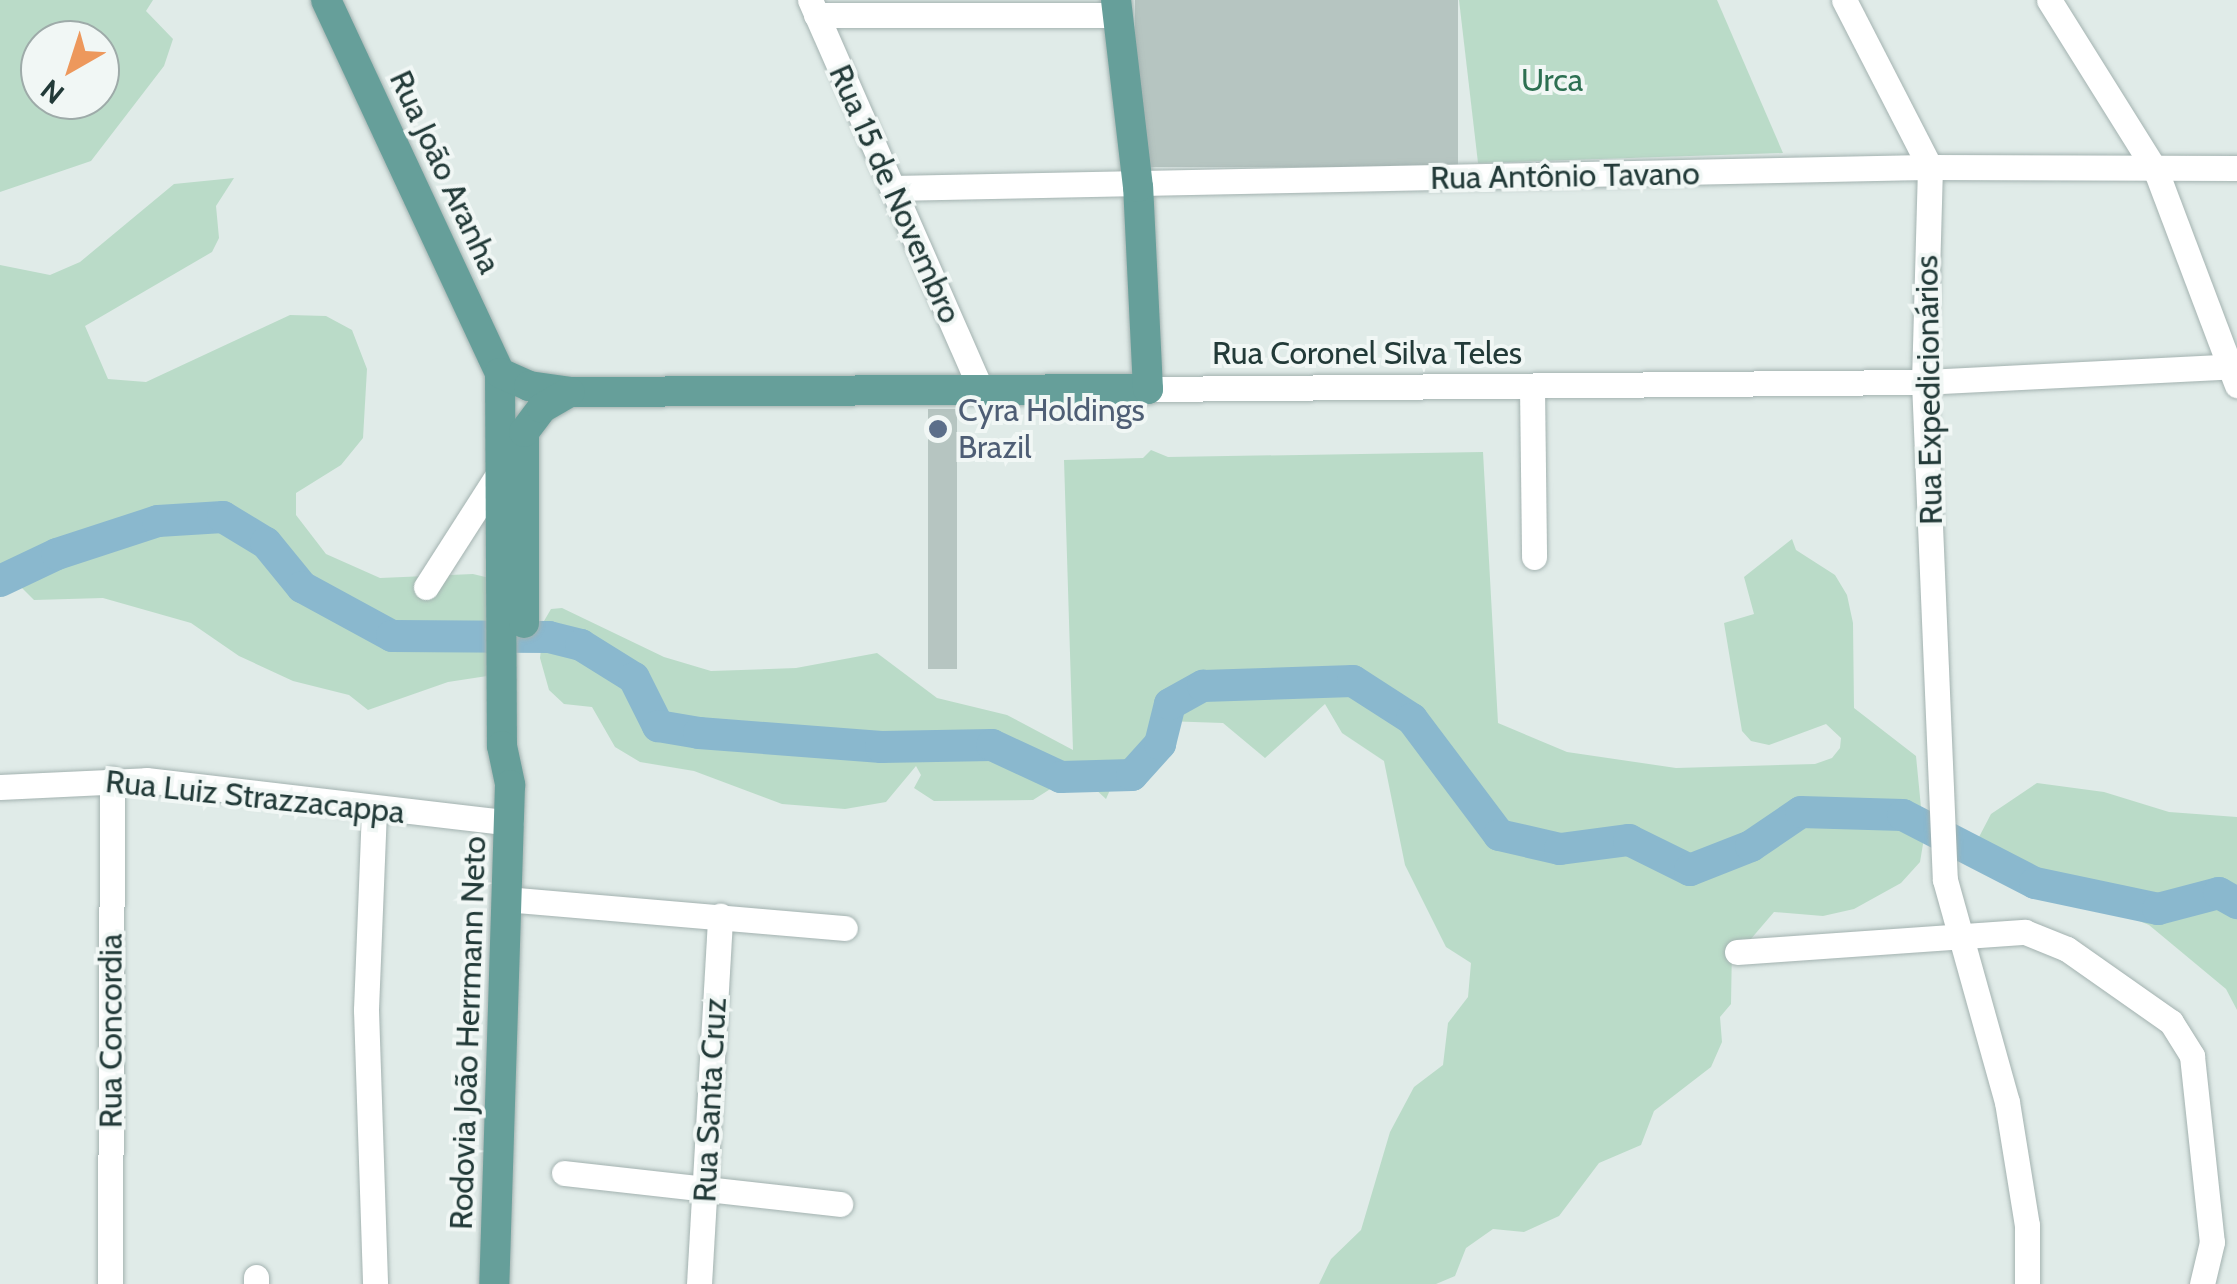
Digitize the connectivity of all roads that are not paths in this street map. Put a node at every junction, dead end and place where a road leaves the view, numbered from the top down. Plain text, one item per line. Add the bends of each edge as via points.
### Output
1 (326, 0) edge
2 (1844, 0) edge
3 (2049, 0) edge
4 (2070, 0) edge
5 (813, 7) edge
6 (1117, 8) edge
7 (1930, 166) junction
8 (2237, 168) edge
9 (2156, 171) junction
10 (1138, 187) junction
11 (892, 188) junction
12 (500, 373) junction
13 (2234, 373) edge
14 (1924, 382) junction
15 (980, 387) junction
16 (1532, 388) junction
17 (1148, 389) junction
18 (570, 392) junction
19 (502, 468) junction
20 (1534, 556) dead end
21 (426, 587) dead end
22 (514, 619) junction
23 (112, 779) junction
24 (0, 787) edge
25 (374, 810) junction
26 (510, 822) junction
27 (506, 900) junction
28 (720, 916) junction
29 (845, 928) dead end
30 (1955, 932) junction
31 (1737, 952) dead end
32 (564, 1173) dead end
33 (705, 1189) junction
34 (840, 1204) dead end
35 (110, 1284) edge
36 (375, 1284) edge
37 (494, 1284) edge
38 (700, 1284) edge
39 (2027, 1284) edge
40 (2202, 1284) edge

1 - 12 main road, Rua João Aranha
2 - 7 street, Rua Expedicionários
3 - 4 street
3 - 9 street
5 - 6 street
5 - 11 street, Rua 15 de Novembro
6 - 10 main road
7 - 9 street, Rua Antônio Tavano
7 - 10 street, Rua Antônio Tavano
7 - 14 street, Rua Expedicionários
8 - 9 street, Rua Antônio Tavano
9 - 13 street
10 - 11 street, Rua Antônio Tavano
10 - 17 main road
11 - 15 street, Rua 15 de Novembro
12 - 18 main road, Rua Coronel Silva Teles
12 - 19 main road, Rodovia João Herrmann Neto
13 - 14 street, Rua Coronel Silva Teles
14 - 16 street, Rua Coronel Silva Teles
14 - 30 street, Rua Expedicionários via 1945,880
15 - 17 main road, Rua Coronel Silva Teles
15 - 18 main road, Rua Coronel Silva Teles
16 - 17 street, Rua Coronel Silva Teles
16 - 20 street
18 - 22 main road, Rodovia João Herrmann Neto via 542,408 524,432
19 - 21 street
19 - 22 main road, Rodovia João Herrmann Neto
22 - 26 main road, Rodovia João Herrmann Neto via 521,747 510,784
23 - 24 street, Rua Luiz Strazzacappa
23 - 25 street, Rua Luiz Strazzacappa
23 - 35 street, Rua Concordia
25 - 26 street, Rua Luiz Strazzacappa
25 - 36 street via 366,1010
26 - 27 main road, Rodovia João Herrmann Neto
27 - 28 street
27 - 37 main road, Rodovia João Herrmann Neto
28 - 29 street
28 - 33 street, Rua Santa Cruz
30 - 31 street
30 - 39 street, Rua Expedicionários via 2007,1102 2027,1225
30 - 40 street via 2045,936 2170,1022 2184,1039 2192,1056 2212,1242
32 - 33 street
33 - 34 street
33 - 38 street, Rua Santa Cruz

